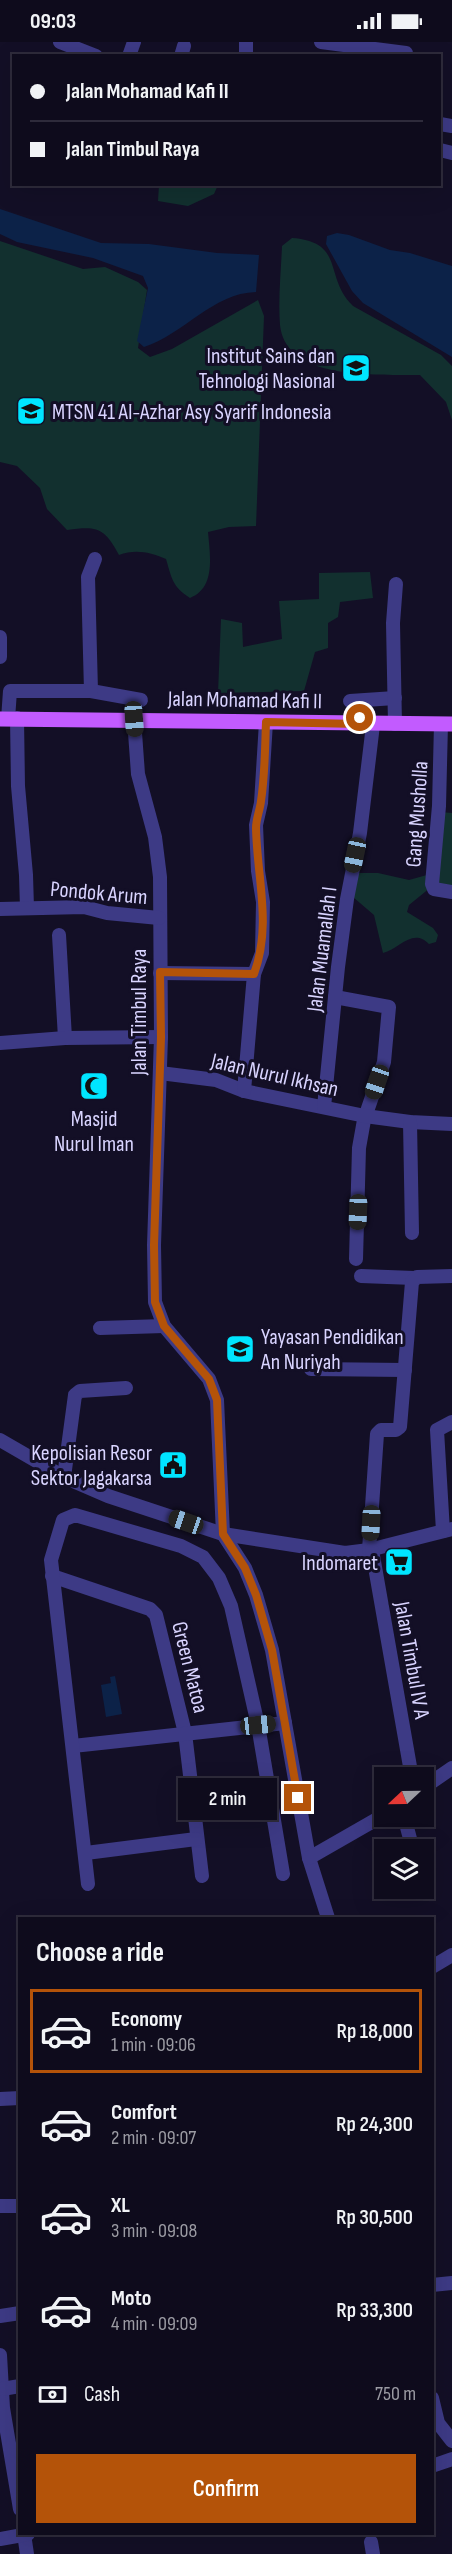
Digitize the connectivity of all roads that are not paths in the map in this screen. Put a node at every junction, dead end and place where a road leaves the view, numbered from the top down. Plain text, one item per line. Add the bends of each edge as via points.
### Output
1 (60, 42) edge
2 (321, 42) edge
3 (406, 53) dead end
4 (91, 54) edge
5 (95, 559) dead end
6 (396, 584) dead end
7 (0, 637) edge
8 (0, 657) edge
9 (91, 692) junction
10 (141, 700) dead end
11 (395, 700) junction
12 (360, 712) junction
13 (9, 716) edge
14 (134, 719) junction
15 (266, 722) junction
16 (395, 722) junction
17 (447, 724) edge
18 (452, 891) edge
19 (27, 908) junction
20 (0, 909) edge
21 (159, 918) junction
22 (59, 935) dead end
23 (160, 972) junction
24 (254, 974) junction
25 (335, 997) junction
26 (161, 1037) junction
27 (65, 1038) junction
28 (0, 1043) edge
29 (160, 1073) junction
30 (244, 1091) junction
31 (324, 1107) junction
32 (365, 1116) junction
33 (410, 1122) junction
34 (452, 1124) edge
35 (412, 1233) dead end
36 (356, 1259) dead end
37 (361, 1276) dead end
38 (452, 1276) edge
39 (414, 1278) junction
40 (164, 1326) junction
41 (99, 1328) dead end
42 (311, 1369) dead end
43 (405, 1370) junction
44 (126, 1388) dead end
45 (452, 1422) edge
46 (0, 1440) edge
47 (64, 1477) junction
48 (447, 1530) edge
49 (223, 1534) junction
50 (371, 1550) junction
51 (51, 1560) junction
52 (52, 1576) junction
53 (56, 1604) junction
54 (285, 1723) junction
55 (258, 1725) junction
56 (185, 1733) junction
57 (73, 1746) junction
58 (410, 1767) edge
59 (452, 1768) edge
60 (434, 1780) edge
61 (374, 1821) edge
62 (196, 1839) junction
63 (86, 1853) junction
64 (309, 1858) junction
65 (284, 1874) dead end
66 (202, 1876) dead end
67 (88, 1884) dead end
68 (328, 1917) edge
69 (452, 1954) edge
70 (434, 1966) edge
71 (18, 2098) edge
72 (0, 2099) edge
73 (0, 2206) edge
74 (18, 2206) edge
75 (452, 2283) edge
76 (434, 2285) edge
77 (18, 2313) edge
78 (0, 2316) edge
79 (0, 2355) edge
80 (18, 2386) edge
81 (2, 2389) junction
82 (434, 2406) edge
83 (1, 2409) edge
84 (452, 2441) edge
85 (452, 2459) edge
86 (434, 2465) edge
87 (6, 2472) edge
88 (18, 2505) edge
89 (20, 2535) edge
90 (25, 2535) edge
91 (0, 2539) edge
92 (27, 2554) edge

1 - 4 street
2 - 3 street
5 - 9 street via 88,578
6 - 11 street
7 - 8 street
9 - 10 street
9 - 13 street via 10,691
11 - 12 street
11 - 16 street
12 - 15 main road, Jalan Mohamad Kafi II
12 - 16 main road, Jalan Mohamad Kafi II
12 - 25 street, Jalan Muamallah I via 360,833 346,899
13 - 14 main road, Jalan Mohamad Kafi II
13 - 19 street
14 - 15 main road, Jalan Mohamad Kafi II
14 - 21 street, Jalan Timbul Raya via 138,774 155,837 160,877
15 - 24 street via 256,825 263,902 262,953
16 - 17 main road, Jalan Mohamad Kafi II
17 - 18 street, Gang Musholla via 432,884 434,889
19 - 20 street, Pondok Arum
19 - 21 street, Pondok Arum via 84,907
21 - 23 street, Jalan Timbul Raya
22 - 27 street
23 - 24 street
23 - 26 street, Jalan Timbul Raya
24 - 30 street
25 - 31 street, Jalan Muamallah I
25 - 32 street via 389,1007 384,1062
26 - 27 street
26 - 29 street, Jalan Timbul Raya
27 - 28 street
29 - 30 street, Jalan Nurul Ikhsan via 216,1080
29 - 40 street, Jalan Timbul Raya via 154,1245 155,1302
30 - 31 street, Jalan Nurul Ikhsan
31 - 32 street, Jalan Nurul Ikhsan
32 - 33 street, Jalan Nurul Ikhsan
32 - 36 street via 359,1148
33 - 34 street, Jalan Nurul Ikhsan
33 - 35 street
37 - 39 street
38 - 39 street
39 - 43 street
40 - 41 street
40 - 49 street, Jalan Timbul Raya via 209,1379 217,1400
42 - 43 street
43 - 50 street, Jalan Timbul IV A via 400,1427 377,1434
44 - 47 street via 80,1391 75,1395
45 - 48 street via 436,1430
46 - 47 street
47 - 49 street via 108,1496
48 - 50 street
49 - 50 street via 345,1553
49 - 54 street via 245,1568 256,1595 272,1650
50 - 58 street, Jalan Timbul IV A
51 - 52 street
51 - 53 street via 44,1566 49,1599
51 - 55 street via 63,1520 75,1515 181,1546 203,1557 219,1578 231,1606
52 - 53 street
52 - 56 street, Green Matoa via 153,1611
53 - 57 street
54 - 55 street, Green Matoa
54 - 64 street
55 - 56 street, Green Matoa
55 - 65 street
56 - 57 street, Green Matoa
56 - 62 street, Green Matoa
57 - 63 street
59 - 60 street
61 - 64 street
62 - 63 street
62 - 66 street, Green Matoa
63 - 67 street
64 - 68 street
69 - 70 street
71 - 72 street
73 - 74 street
75 - 76 street
77 - 78 street
79 - 81 street
80 - 81 street
81 - 83 street
82 - 84 street via 438,2423
83 - 87 street
85 - 86 street
87 - 88 street
89 - 91 street
90 - 92 street

